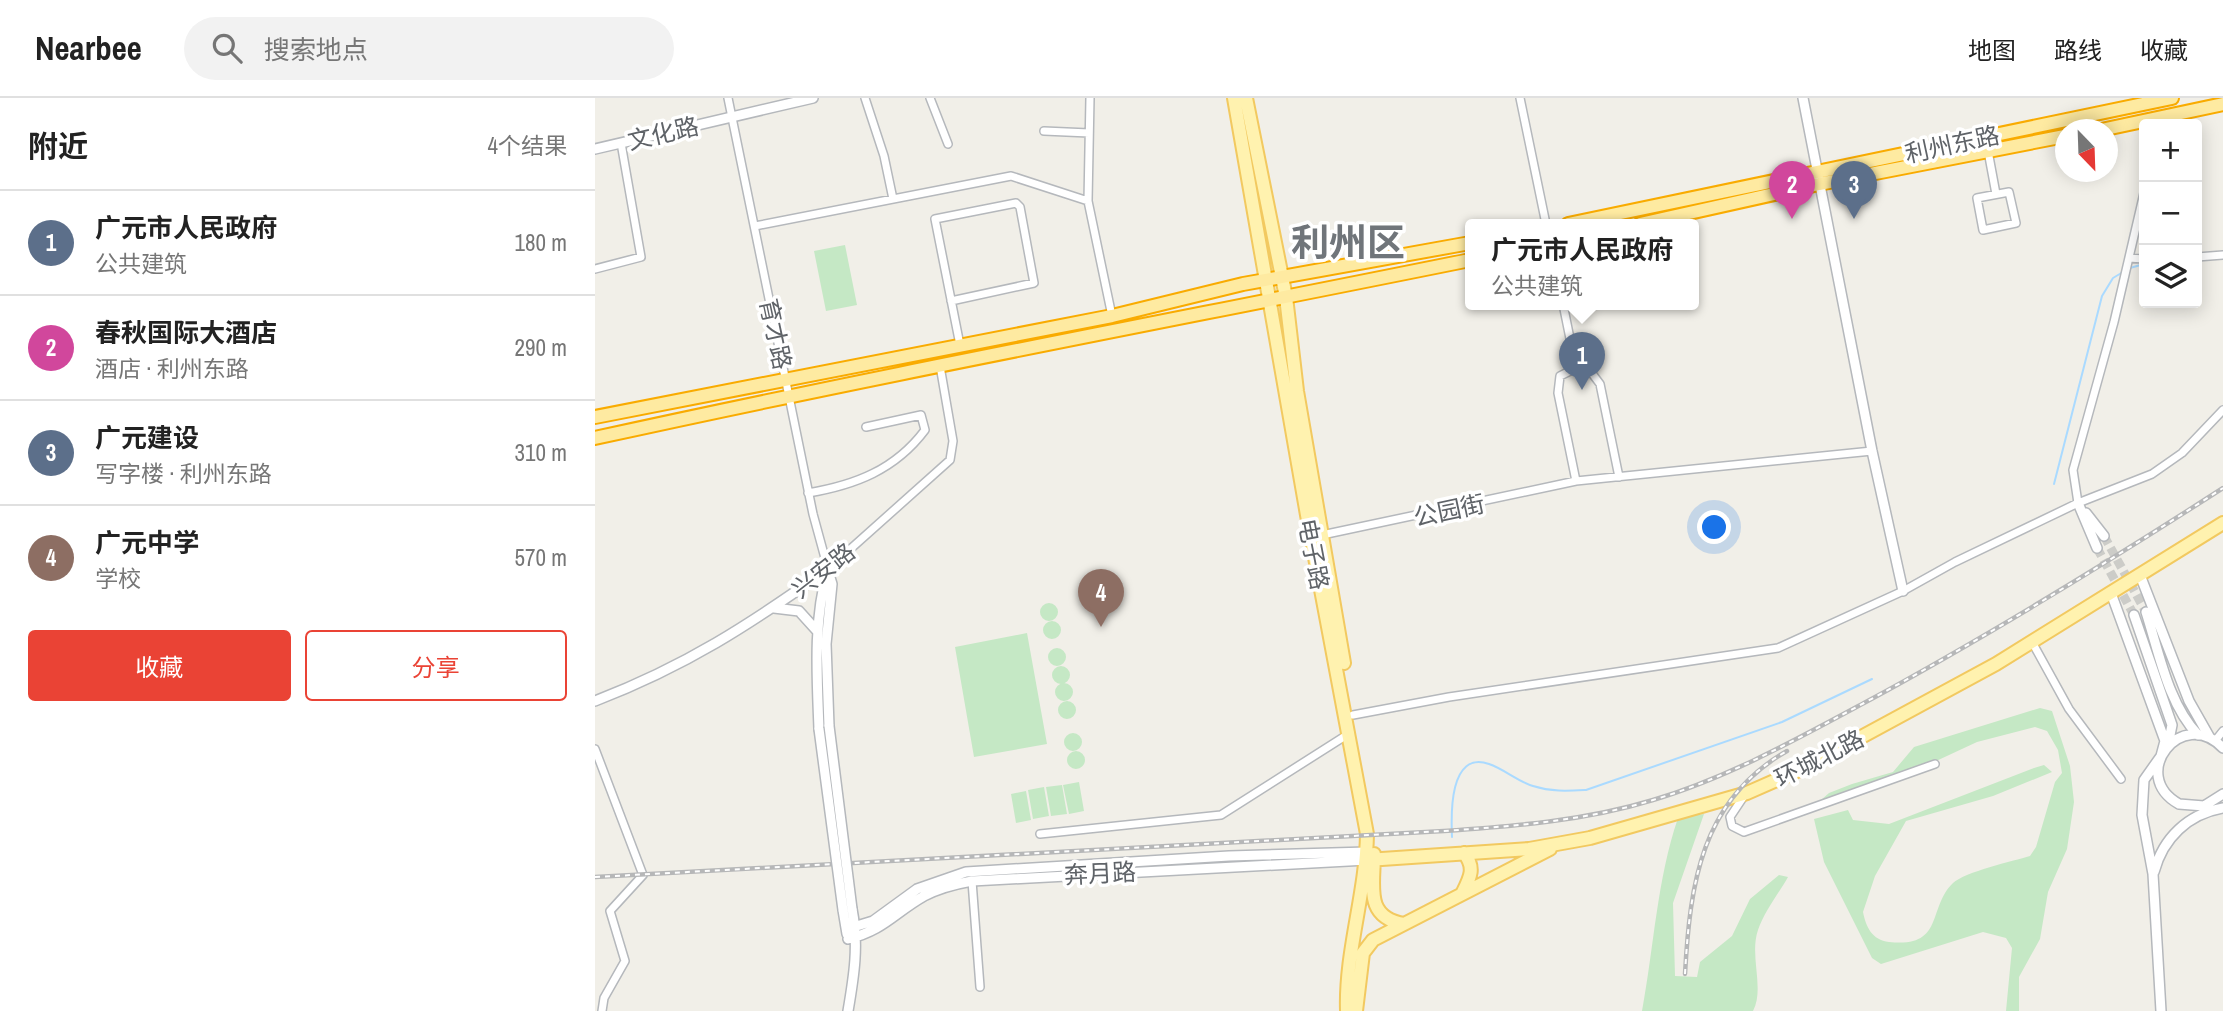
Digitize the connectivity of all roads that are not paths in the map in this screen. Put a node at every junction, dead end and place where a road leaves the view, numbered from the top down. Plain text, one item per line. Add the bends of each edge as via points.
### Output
1 (729, 98) edge
2 (813, 98) edge
3 (865, 98) edge
4 (930, 98) edge
5 (1090, 98) edge
6 (1234, 98) edge
7 (1246, 98) edge
8 (1520, 98) edge
9 (1803, 98) edge
10 (2172, 98) edge
11 (2223, 104) edge
12 (733, 117) junction
13 (2169, 119) edge
14 (2139, 124) edge
15 (2118, 127) edge
16 (1044, 131) dead end
17 (1089, 133) junction
18 (2055, 138) edge
19 (621, 143) junction
20 (948, 145) dead end
21 (595, 149) edge
22 (1988, 151) junction
23 (1818, 178) junction
24 (1996, 194) junction
25 (893, 199) junction
26 (1088, 201) junction
27 (2139, 215) edge
28 (1545, 219) edge
29 (1595, 219) edge
30 (1659, 219) edge
31 (755, 226) junction
32 (1465, 244) edge
33 (2223, 255) edge
34 (2202, 257) edge
35 (2139, 259) edge
36 (1465, 261) edge
37 (2128, 262) junction
38 (595, 269) edge
39 (1282, 277) junction
40 (1265, 280) junction
41 (1286, 297) junction
42 (951, 300) junction
43 (1269, 302) junction
44 (1564, 310) edge
45 (1112, 316) junction
46 (960, 345) junction
47 (940, 366) junction
48 (1576, 368) junction
49 (821, 372) junction
50 (786, 379) junction
51 (761, 384) junction
52 (824, 388) junction
53 (790, 395) junction
54 (764, 401) junction
55 (2223, 410) edge
56 (595, 417) edge
57 (866, 427) dead end
58 (595, 438) edge
59 (1872, 451) junction
60 (1619, 477) junction
61 (1576, 481) junction
62 (808, 493) junction
63 (2078, 503) junction
64 (2223, 523) edge
65 (1322, 536) junction
66 (2103, 536) tunnel mouth
67 (2097, 548) tunnel mouth
68 (828, 569) junction
69 (2140, 575) junction
70 (1903, 591) junction
71 (2111, 593) junction
72 (774, 608) junction
73 (2146, 612) tunnel mouth
74 (2134, 615) tunnel mouth
75 (818, 632) junction
76 (2032, 642) junction
77 (595, 701) edge
78 (1353, 715) junction
79 (824, 727) junction
80 (2223, 732) edge
81 (1350, 733) junction
82 (2197, 734) junction
83 (2213, 739) junction
84 (2168, 745) junction
85 (2223, 748) edge
86 (595, 749) edge
87 (2161, 756) junction
88 (1935, 764) dead end
89 (2120, 779) dead end
90 (1747, 793) junction
91 (2222, 795) edge
92 (2185, 806) junction
93 (2223, 808) edge
94 (2207, 812) junction
95 (1040, 834) dead end
96 (1563, 843) junction
97 (1464, 853) junction
98 (1369, 857) junction
99 (1389, 858) junction
100 (2153, 874) junction
101 (972, 881) junction
102 (1373, 889) junction
103 (1462, 894) junction
104 (1404, 924) junction
105 (852, 933) junction
106 (980, 987) dead end
107 (603, 1011) edge
108 (848, 1011) edge
109 (1347, 1011) edge
110 (1356, 1011) edge
111 (2161, 1011) edge

1 - 12 street, 育才路
2 - 12 street, 文化路
3 - 25 street
4 - 20 street
5 - 17 street
6 - 40 main road, 电子路
7 - 39 main road, 电子路
8 - 28 street
9 - 23 street
10 - 23 highway, 利州东路
11 - 13 highway
12 - 19 street, 文化路
12 - 31 street, 育才路
14 - 15 highway
16 - 17 street
17 - 26 street
18 - 22 highway, 利州东路
19 - 21 street, 文化路
19 - 38 street via 641,257
22 - 23 highway, 利州东路
22 - 24 street
23 - 29 highway, 利州东路
23 - 30 highway, 利州东路
23 - 59 street
24 - 24 street via 1977,198 1983,230 2016,223 2009,191
25 - 26 street via 1011,176
25 - 31 street
26 - 45 street
27 - 37 street
31 - 50 street, 育才路
32 - 39 highway
33 - 34 street
35 - 37 street
36 - 41 highway
37 - 63 street via 2073,470
39 - 40 highway
39 - 41 main road, 电子路
40 - 43 main road, 电子路
40 - 45 highway
41 - 43 highway
41 - 65 main road, 电子路
42 - 42 street via 1034,283 1016,203 935,219
42 - 46 street
43 - 47 highway
43 - 81 main road, 电子路
44 - 48 street
45 - 46 highway
46 - 49 highway
47 - 52 highway
47 - 68 street, 兴安路 via 953,442 950,460
48 - 60 street via 1588,368 1600,384
48 - 61 street via 1560,376 1558,393
49 - 50 highway
49 - 52 main road
50 - 51 highway
50 - 53 street, 育才路
51 - 54 main road
51 - 56 highway
52 - 53 highway
53 - 54 highway
53 - 62 street, 育才路
54 - 58 highway
55 - 63 street via 2182,453 2152,474
57 - 62 street via 921,415 925,430 899,458 872,476 845,487
59 - 60 street
59 - 70 street
60 - 61 street, 公园街
61 - 65 street, 公园街
62 - 68 street, 育才路
63 - 66 street
63 - 67 street
63 - 70 street
64 - 69 main road, 环城北路
65 - 78 main road, 电子路
68 - 72 street, 兴安路
68 - 75 street via 820,596
68 - 79 street via 832,584
69 - 71 main road, 环城北路
69 - 83 street via 2189,701
70 - 78 street via 1778,648
71 - 76 main road, 环城北路
71 - 87 street via 2161,725 2165,741
72 - 75 street via 799,611
72 - 77 street, 兴安路 via 650,679
73 - 82 street via 2178,706
74 - 84 street via 2172,725
75 - 79 street
76 - 89 street via 2069,709
76 - 90 main road, 环城北路 via 1804,768
78 - 98 main road, 电子路 via 1374,834
79 - 105 street, bridge
80 - 83 street
81 - 95 street via 1221,815
81 - 98 main road, 电子路
82 - 83 street
82 - 84 street
83 - 85 street
84 - 87 street
86 - 107 street via 643,875 610,911 625,961 604,998
87 - 92 street via 2161,787
87 - 100 street via 2144,780 2142,815
88 - 90 street via 1741,831 1732,826 1730,814
90 - 96 main road, 环城北路
91 - 92 street via 2204,806
91 - 94 street
92 - 94 street
93 - 94 street
94 - 100 street via 2187,822 2168,841
96 - 97 main road, 环城北路
96 - 103 main road
97 - 99 main road, 环城北路
97 - 103 main road via 1472,873
98 - 99 main road, 环城北路
98 - 101 street, 奔月路
98 - 102 main road
98 - 105 street via 1229,856 966,872 917,890
98 - 109 main road, 电子路 via 1349,965
99 - 102 main road
100 - 111 street
101 - 105 street, 奔月路 via 925,895 877,930
101 - 106 street
102 - 104 main road via 1379,913 1387,921
103 - 104 main road
104 - 110 main road via 1373,940 1363,953
105 - 108 street via 856,958

